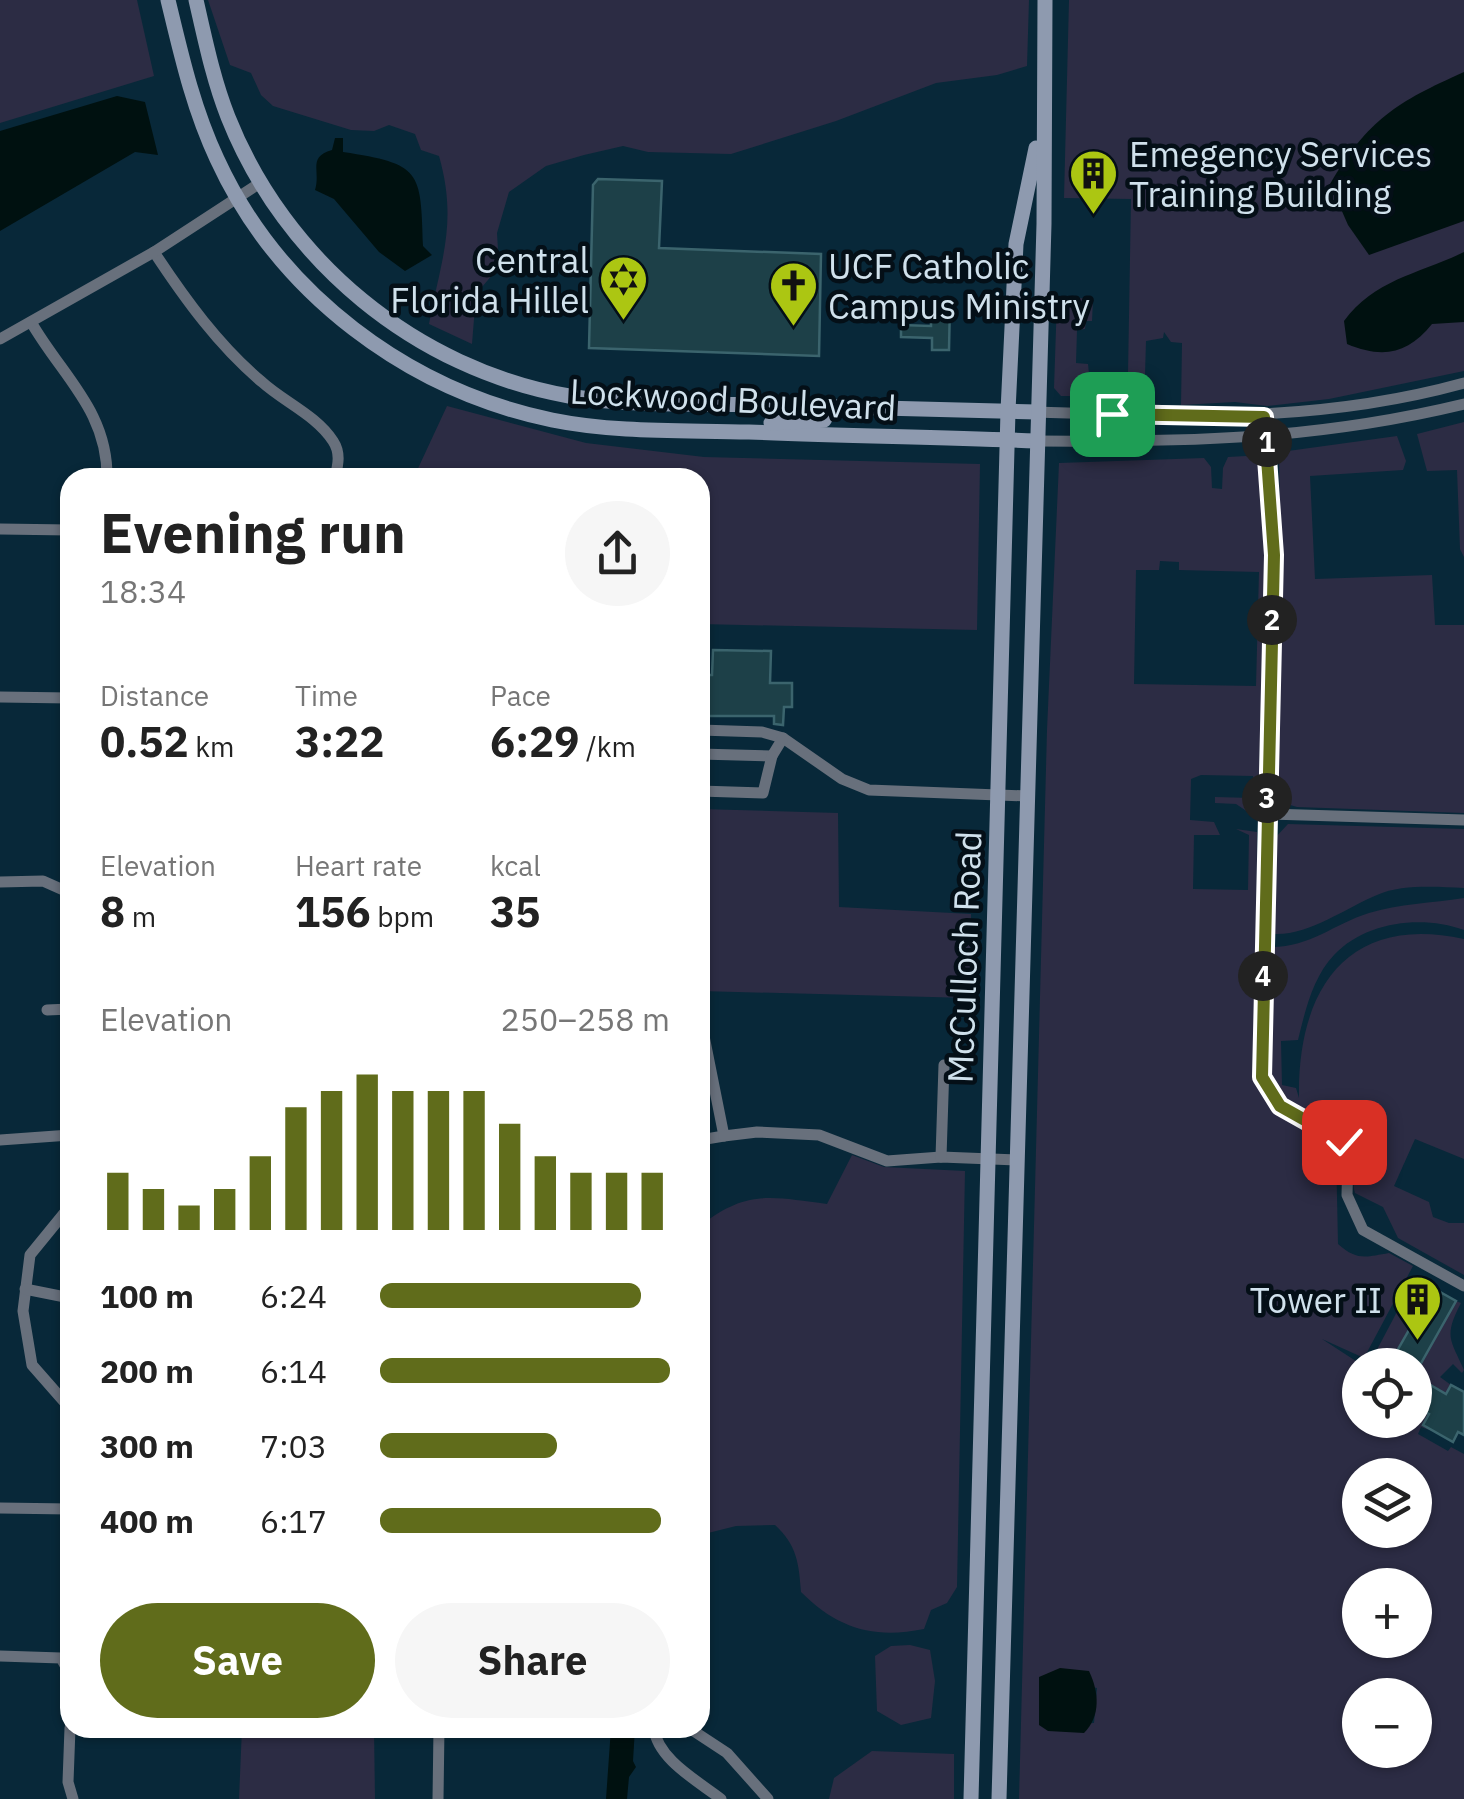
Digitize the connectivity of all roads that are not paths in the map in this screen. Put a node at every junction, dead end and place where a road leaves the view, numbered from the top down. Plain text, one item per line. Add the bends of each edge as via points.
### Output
1 (168, 0) edge
2 (196, 0) edge
3 (1045, 0) edge
4 (1042, 120) junction
5 (260, 183) junction
6 (238, 199) junction
7 (1044, 224) junction
8 (1016, 244) junction
9 (154, 252) junction
10 (31, 322) junction
11 (0, 339) edge
12 (1464, 384) edge
13 (532, 387) junction
14 (1464, 404) edge
15 (800, 406) junction
16 (832, 407) junction
17 (1008, 411) junction
18 (1037, 412) junction
19 (524, 413) junction
20 (1264, 417) junction
21 (695, 431) junction
22 (729, 432) junction
23 (1267, 437) junction
24 (1007, 440) junction
25 (1037, 440) junction
26 (106, 468) edge
27 (338, 468) edge
28 (0, 529) edge
29 (60, 530) edge
30 (0, 697) edge
31 (60, 698) edge
32 (710, 730) edge
33 (783, 738) junction
34 (710, 754) edge
35 (772, 756) junction
36 (710, 792) edge
37 (998, 795) junction
38 (1026, 796) junction
39 (1267, 814) junction
40 (1464, 820) edge
41 (0, 882) edge
42 (60, 889) edge
43 (60, 1009) edge
44 (47, 1010) dead end
45 (944, 1064) dead end
46 (710, 1066) edge
47 (724, 1136) junction
48 (60, 1137) edge
49 (710, 1138) edge
50 (0, 1140) edge
51 (942, 1157) junction
52 (988, 1159) junction
53 (1017, 1160) junction
54 (60, 1218) edge
55 (1464, 1286) edge
56 (24, 1289) junction
57 (60, 1296) edge
58 (60, 1397) edge
59 (0, 1508) edge
60 (60, 1508) edge
61 (0, 1656) edge
62 (60, 1658) edge
63 (70, 1738) edge
64 (439, 1738) edge
65 (655, 1738) edge
66 (704, 1738) edge
67 (73, 1799) edge
68 (438, 1799) edge
69 (722, 1799) edge
70 (768, 1799) edge
71 (970, 1799) edge
72 (999, 1799) edge

1 - 6 main road, Lockwood Boulevard via 201,123
2 - 5 main road, Lockwood Boulevard via 227,115
3 - 4 main road, McCulloch Road
4 - 7 main road, McCulloch Road
4 - 8 main road, McCulloch Road
5 - 6 street
5 - 13 main road, Lockwood Boulevard via 313,255 391,324 478,370
6 - 9 street
6 - 19 main road, Lockwood Boulevard via 306,286 379,348 430,378
7 - 8 main road
7 - 18 main road, McCulloch Road
8 - 17 main road, McCulloch Road
9 - 10 street
9 - 27 street via 230,351 323,428 336,445
10 - 11 street
10 - 26 street via 101,428
12 - 20 street
13 - 15 main road, Lockwood Boulevard via 610,400
13 - 19 main road
14 - 23 street
15 - 16 main road, Lockwood Boulevard
15 - 21 main road via 785,414 714,413
16 - 17 main road, Lockwood Boulevard
16 - 22 main road via 824,420 810,424 750,423
17 - 18 main road, Lockwood Boulevard
17 - 24 main road, McCulloch Road
18 - 20 street
18 - 25 main road, McCulloch Road
19 - 21 main road, Lockwood Boulevard via 592,426
20 - 23 street
21 - 22 main road, Lockwood Boulevard
22 - 24 main road, Lockwood Boulevard
23 - 25 street
23 - 39 street via 1274,555
24 - 25 main road, Lockwood Boulevard
24 - 37 main road, McCulloch Road
25 - 38 main road, McCulloch Road
28 - 29 street
30 - 31 street
32 - 33 street
33 - 35 street
33 - 37 street via 869,790
34 - 35 street
35 - 36 street via 763,793
37 - 38 street
37 - 52 main road, McCulloch Road
38 - 53 main road, McCulloch Road
39 - 40 street
39 - 55 street via 1262,1077 1280,1106 1344,1142 1347,1195 1363,1230
41 - 42 street via 42,881
43 - 44 street
45 - 51 street
46 - 47 street
47 - 49 street
47 - 51 street via 818,1135 887,1161
48 - 50 street
51 - 52 street
52 - 53 street
52 - 71 main road, McCulloch Road
53 - 72 main road, McCulloch Road
54 - 56 street via 30,1255
56 - 57 street
56 - 58 street via 32,1366
59 - 60 street
61 - 62 street
63 - 67 street
64 - 68 street
65 - 69 street
66 - 70 street

